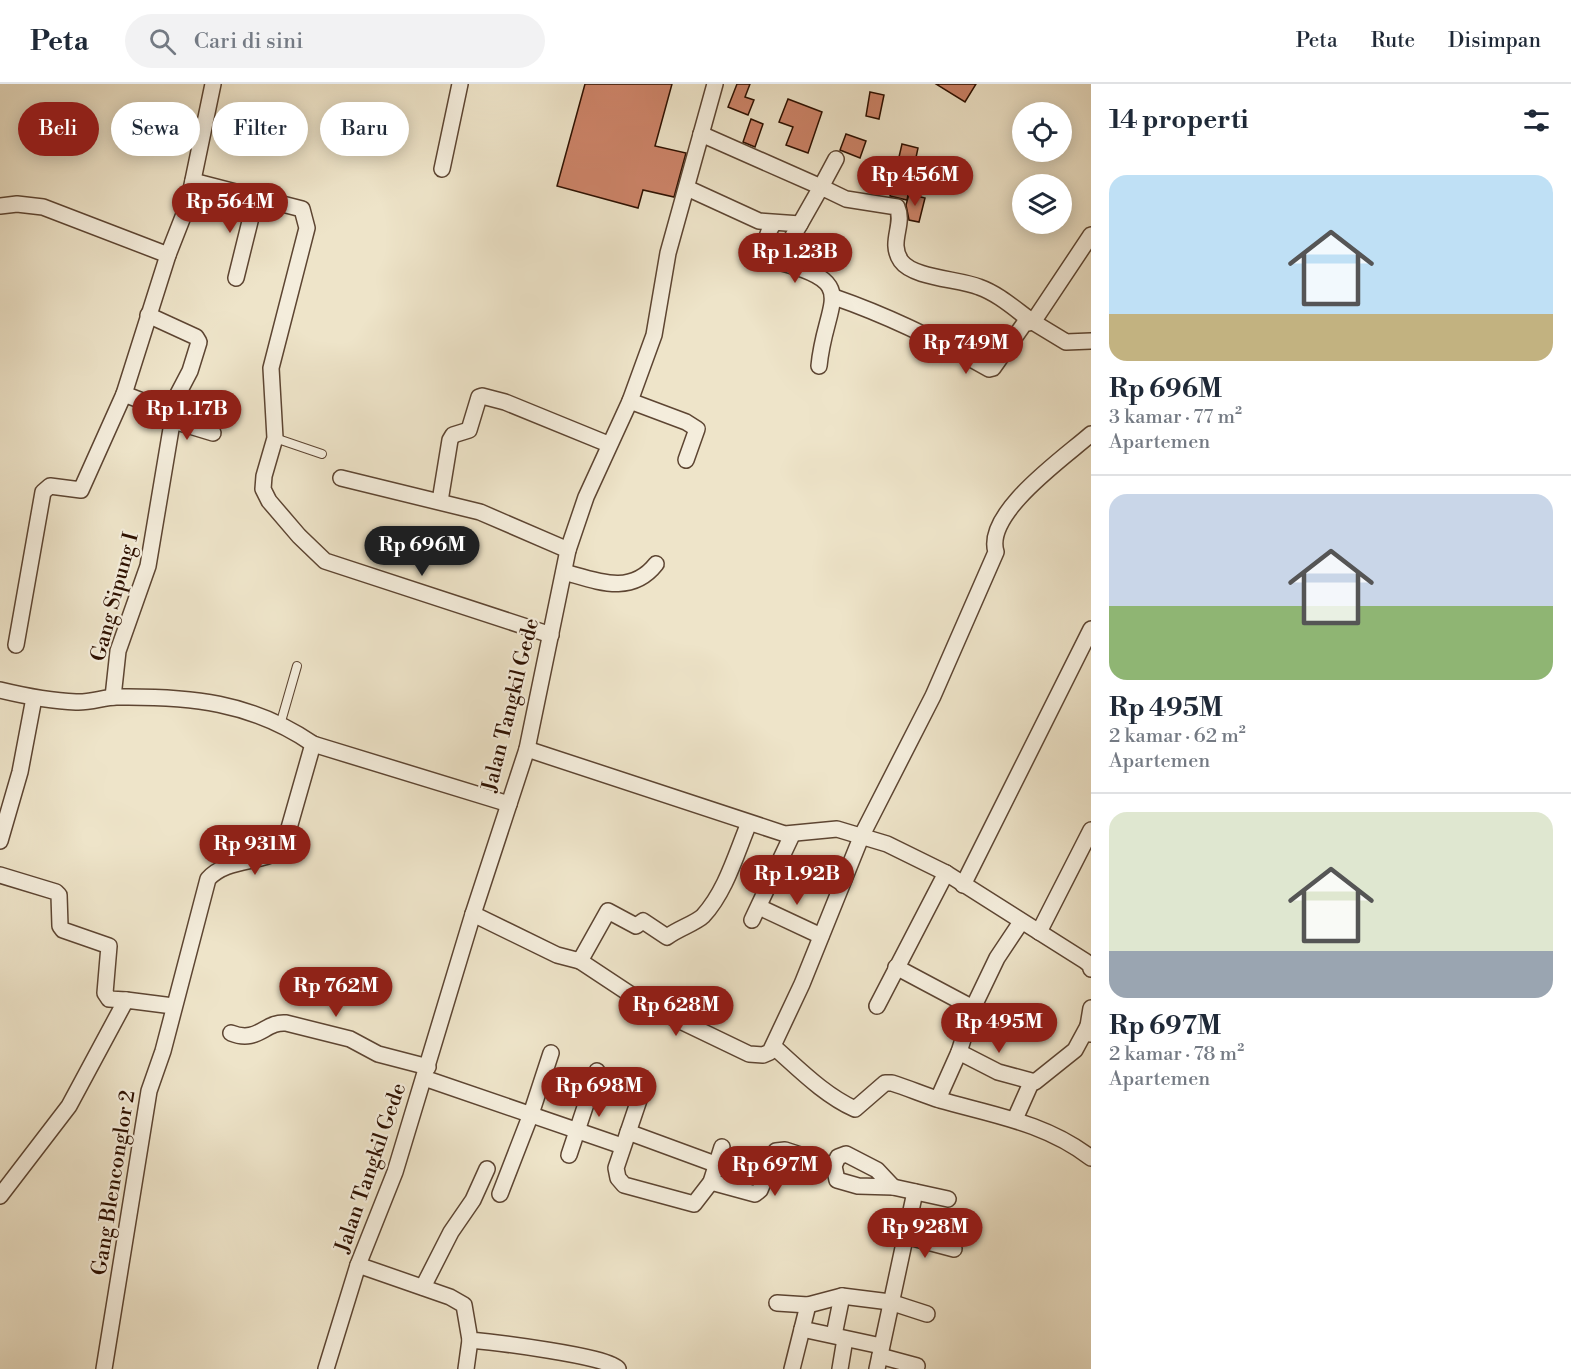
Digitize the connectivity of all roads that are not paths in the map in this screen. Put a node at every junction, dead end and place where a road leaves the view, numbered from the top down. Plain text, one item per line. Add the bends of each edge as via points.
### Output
1 (213, 84) edge
2 (460, 84) edge
3 (715, 84) edge
4 (701, 134) junction
5 (836, 159) dead end
6 (442, 168) dead end
7 (194, 181) junction
8 (821, 187) junction
9 (687, 188) junction
10 (256, 197) junction
11 (0, 206) edge
12 (774, 223) junction
13 (800, 224) junction
14 (1091, 235) edge
15 (168, 255) junction
16 (778, 262) junction
17 (236, 278) dead end
18 (834, 297) junction
19 (148, 315) junction
20 (1033, 322) junction
21 (1091, 341) edge
22 (819, 366) dead end
23 (124, 394) junction
24 (630, 401) junction
25 (169, 416) junction
26 (213, 433) dead end
27 (1091, 434) edge
28 (275, 438) junction
29 (608, 444) junction
30 (322, 454) dead end
31 (686, 460) dead end
32 (341, 478) dead end
33 (440, 501) junction
34 (568, 550) junction
35 (656, 564) dead end
36 (564, 572) junction
37 (1091, 629) edge
38 (551, 635) junction
39 (16, 645) dead end
40 (297, 666) dead end
41 (0, 690) edge
42 (113, 697) junction
43 (34, 698) junction
44 (280, 725) junction
45 (313, 744) junction
46 (527, 749) junction
47 (509, 804) junction
48 (749, 823) junction
49 (1091, 830) edge
50 (792, 835) junction
51 (862, 835) junction
52 (0, 841) edge
53 (946, 873) junction
54 (0, 875) edge
55 (963, 885) junction
56 (473, 914) junction
57 (1021, 922) junction
58 (1039, 933) junction
59 (821, 936) junction
60 (580, 961) junction
61 (1091, 966) edge
62 (896, 967) junction
63 (126, 1000) junction
64 (173, 1006) junction
65 (877, 1006) dead end
66 (973, 1008) junction
67 (1091, 1008) edge
68 (1012, 1025) dead end
69 (1089, 1031) edge
70 (231, 1033) dead end
71 (774, 1047) junction
72 (959, 1052) junction
73 (551, 1053) dead end
74 (597, 1071) dead end
75 (426, 1073) junction
76 (1031, 1083) junction
77 (642, 1091) dead end
78 (938, 1099) junction
79 (531, 1114) junction
80 (1016, 1119) junction
81 (577, 1131) junction
82 (625, 1139) junction
83 (722, 1147) dead end
84 (569, 1155) dead end
85 (1091, 1158) edge
86 (715, 1164) junction
87 (834, 1166) junction
88 (487, 1169) dead end
89 (711, 1182) junction
90 (893, 1187) junction
91 (915, 1192) junction
92 (500, 1194) dead end
93 (0, 1196) edge
94 (948, 1199) dead end
95 (905, 1236) junction
96 (954, 1250) dead end
97 (358, 1265) junction
98 (423, 1287) junction
99 (842, 1296) junction
100 (890, 1302) junction
101 (777, 1303) dead end
102 (808, 1305) junction
103 (927, 1314) dead end
104 (802, 1329) junction
105 (840, 1337) junction
106 (470, 1340) junction
107 (879, 1357) edge
108 (917, 1366) dead end
109 (784, 1368) edge
110 (104, 1369) edge
111 (326, 1369) edge
112 (466, 1369) edge
113 (618, 1369) edge
114 (840, 1369) edge

1 - 7 street
2 - 6 street
3 - 4 street, Jalan Tangkil Gede
4 - 8 street
4 - 9 street, Jalan Tangkil Gede
5 - 8 street
7 - 10 street
7 - 15 street
8 - 13 street
8 - 20 street via 846,199 897,207 900,215 894,246 902,262 918,272 979,287
9 - 12 street via 759,221
9 - 24 street, Jalan Tangkil Gede via 668,254 654,336
10 - 17 street
10 - 28 street via 302,208 308,228 274,348 270,388 275,407
11 - 15 street via 42,207
12 - 13 street
12 - 16 street via 766,248
13 - 16 street
14 - 20 street
15 - 19 street
16 - 18 street via 828,281
18 - 20 street via 909,326 988,369 993,368 1021,327
18 - 22 street via 821,342
19 - 23 street
19 - 25 street via 196,337 199,342
20 - 21 street via 1066,342
23 - 25 street
23 - 39 street via 81,490 50,486 43,492
24 - 29 street, Jalan Tangkil Gede
24 - 31 street via 697,429
25 - 26 street
25 - 42 street, Gang Sipung I via 171,429 152,551 118,651
27 - 51 street via 1004,515 994,546 996,552 933,696
28 - 30 lane
28 - 38 street via 263,489 282,517 322,558
29 - 33 street via 505,402 479,397 470,430 453,435 450,440
29 - 34 street, Jalan Tangkil Gede
32 - 33 street
33 - 34 street via 480,512
34 - 36 street, Jalan Tangkil Gede
35 - 36 street via 646,577 619,584
36 - 38 street, Jalan Tangkil Gede
37 - 55 street
38 - 46 street, Jalan Tangkil Gede
40 - 44 lane
41 - 43 street
42 - 43 street via 79,702
42 - 44 street via 200,699
43 - 52 street via 20,772
44 - 45 street
45 - 47 street
45 - 64 street, Gang Blenconglor 2 via 283,849 215,872 208,879
46 - 47 street, Jalan Tangkil Gede
46 - 48 street
47 - 56 street, Jalan Tangkil Gede
48 - 50 street
48 - 60 street via 722,888 702,916 666,937 643,921 636,926 608,911
49 - 58 street
50 - 51 street via 837,829
50 - 59 street via 756,913
51 - 53 street
51 - 59 street
53 - 55 street
53 - 62 street
54 - 63 street via 56,892 60,926 109,946 105,993 109,999
55 - 57 street
56 - 60 street via 557,955
56 - 75 street, Jalan Tangkil Gede
57 - 58 street
57 - 66 street via 997,958
58 - 61 street
59 - 71 street
60 - 71 street via 645,1004 749,1054 763,1055
62 - 65 street
62 - 66 street
63 - 64 street
63 - 93 street via 69,1106
64 - 110 street, Gang Blenconglor 2 via 164,1051 147,1101
66 - 68 street
66 - 72 street
67 - 69 street
69 - 76 street via 1065,1060 1040,1081
70 - 75 street via 254,1036 280,1022 286,1023 350,1039
71 - 78 street via 821,1088 855,1109 885,1083
72 - 76 street
72 - 78 street
73 - 79 street
74 - 81 street
75 - 79 street
75 - 97 street, Jalan Tangkil Gede via 395,1172
76 - 80 street
77 - 82 street
78 - 80 street
79 - 81 street
79 - 92 street
80 - 85 street via 1053,1134
81 - 82 street
81 - 84 street
82 - 86 street
82 - 89 street via 616,1168 624,1185 688,1204 699,1200
83 - 86 street
86 - 89 street
87 - 89 street via 776,1151 760,1190 754,1194
87 - 90 street via 834,1176 842,1182
87 - 90 street via 838,1157 846,1154 877,1170
88 - 98 street
90 - 91 street
91 - 94 street
91 - 95 street
95 - 96 street
95 - 100 street
97 - 98 street
97 - 111 street, Jalan Tangkil Gede
98 - 106 street via 464,1305
99 - 100 street
99 - 102 street
99 - 105 street
100 - 103 street
100 - 107 street
101 - 102 street
102 - 104 street
104 - 105 street
104 - 109 street
105 - 107 street
105 - 114 street
106 - 112 street
106 - 113 street via 610,1362
107 - 108 street

